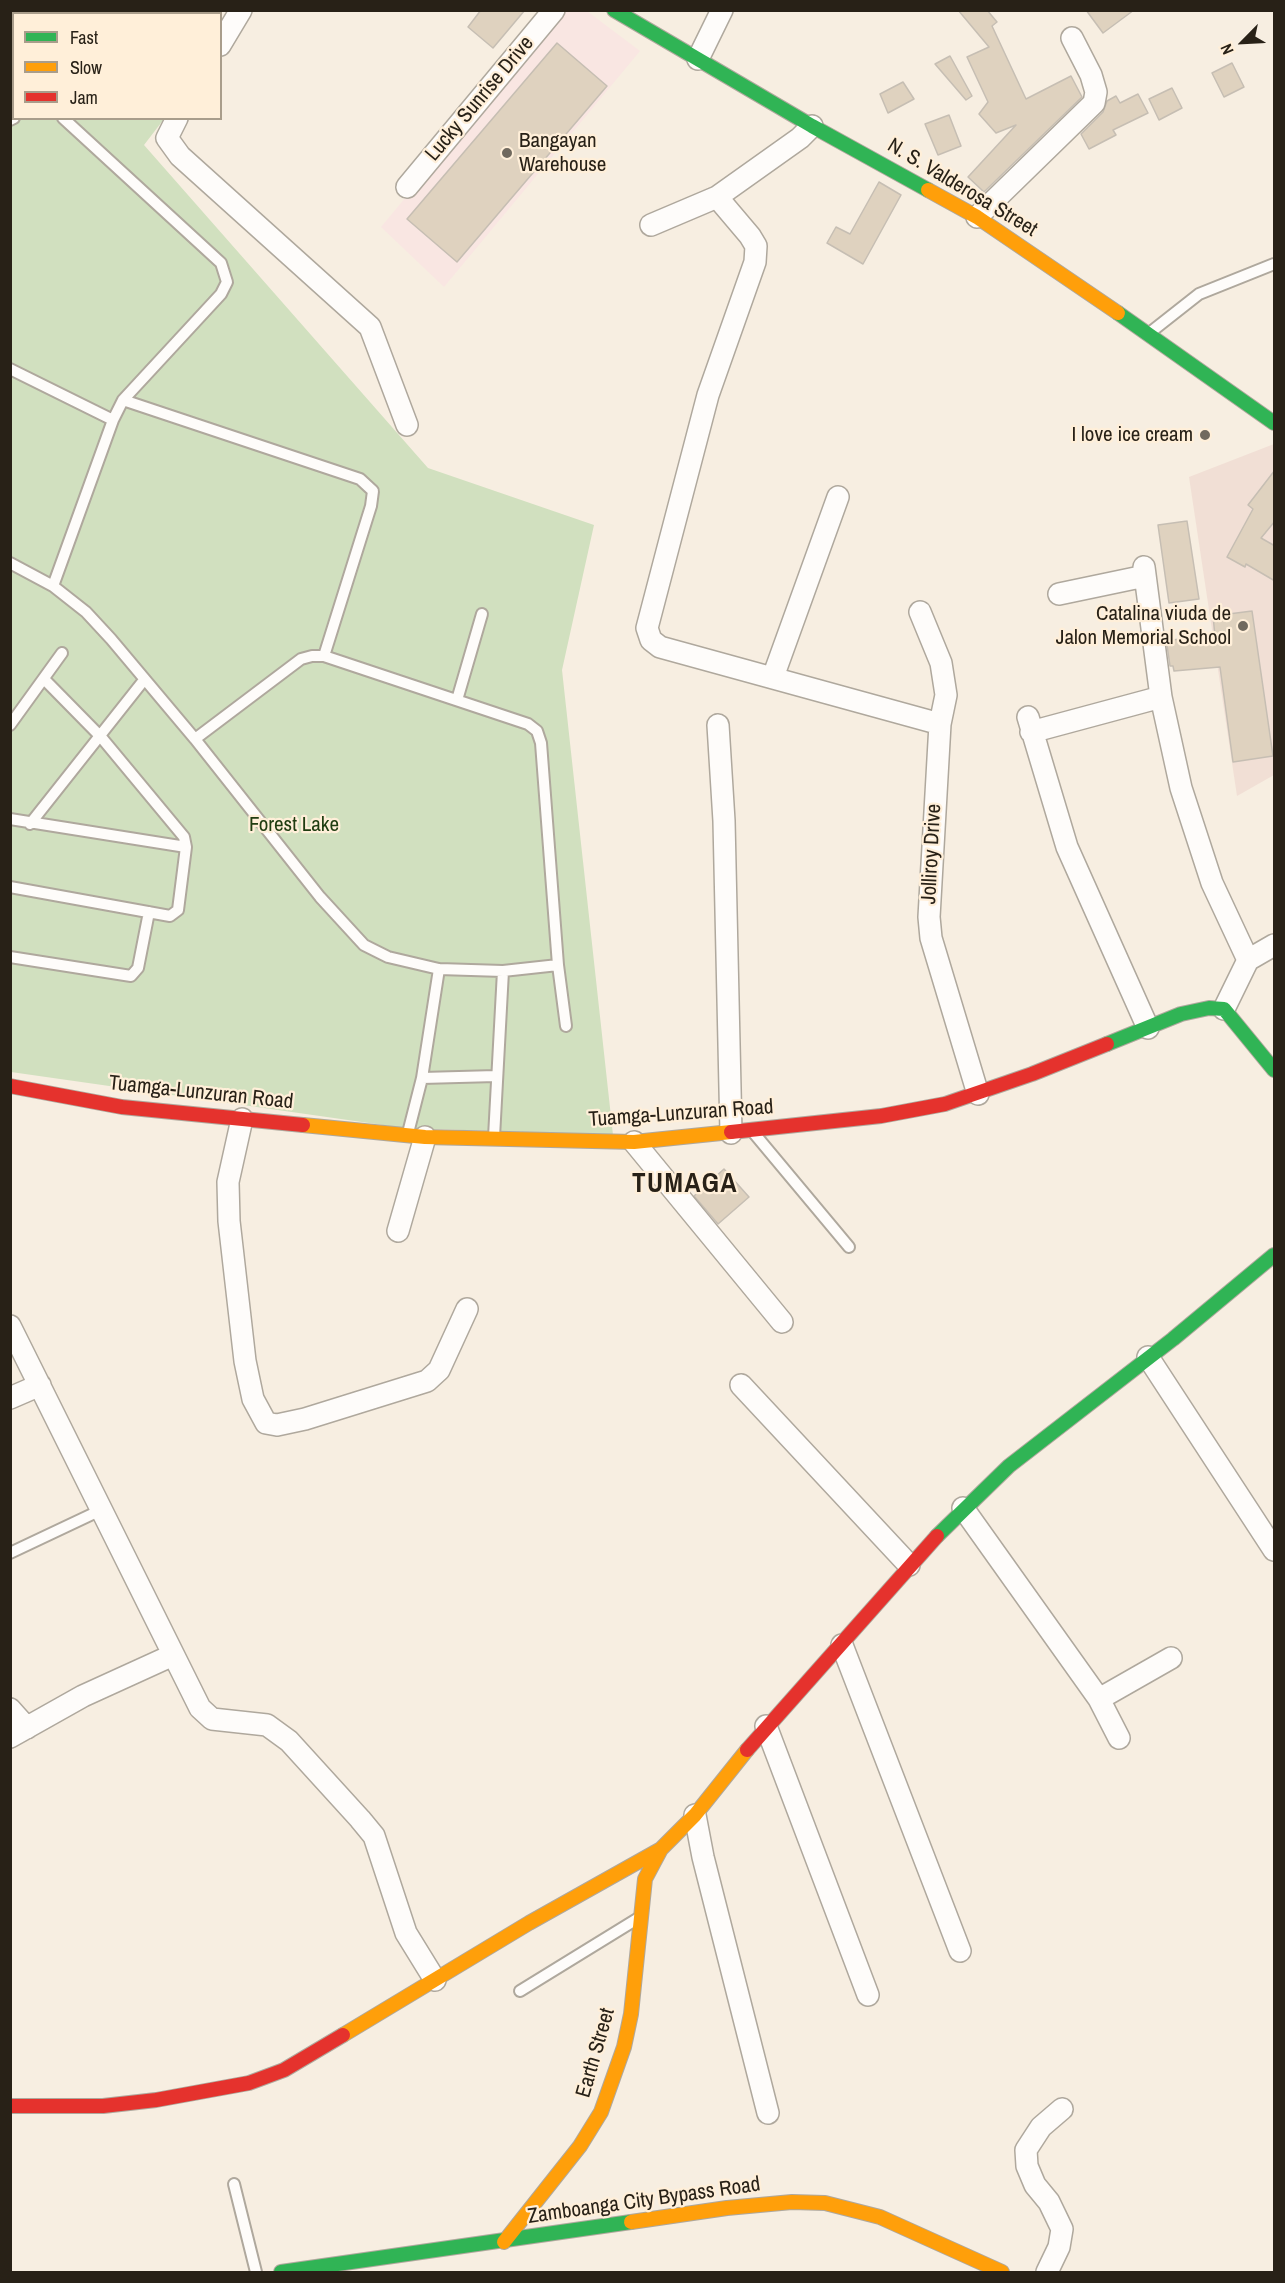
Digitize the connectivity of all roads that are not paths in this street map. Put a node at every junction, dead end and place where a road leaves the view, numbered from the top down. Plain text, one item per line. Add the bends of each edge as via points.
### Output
1 (241, 10) edge
2 (554, 10) edge
3 (722, 10) edge
4 (618, 12) edge
5 (1072, 38) dead end
6 (222, 42) edge
7 (698, 59) junction
8 (65, 120) edge
9 (176, 120) edge
10 (812, 126) junction
11 (406, 187) dead end
12 (717, 197) junction
13 (976, 217) junction
14 (651, 225) dead end
15 (1275, 264) edge
16 (1149, 334) junction
17 (10, 369) edge
18 (123, 400) junction
19 (113, 420) junction
20 (1275, 423) edge
21 (406, 425) dead end
22 (838, 496) dead end
23 (12, 567) edge
24 (53, 586) junction
25 (1059, 594) dead end
26 (920, 612) dead end
27 (482, 614) dead end
28 (62, 653) dead end
29 (324, 656) junction
30 (773, 677) junction
31 (44, 679) junction
32 (144, 680) junction
33 (1161, 697) junction
34 (457, 700) junction
35 (940, 724) junction
36 (10, 725) edge
37 (718, 725) dead end
38 (101, 737) junction
39 (195, 739) junction
40 (10, 819) edge
41 (30, 824) junction
42 (186, 847) junction
43 (10, 887) edge
44 (149, 912) junction
45 (1275, 945) edge
46 (10, 957) edge
47 (1248, 960) junction
48 (558, 965) junction
49 (440, 969) junction
50 (503, 971) junction
51 (1224, 1009) junction
52 (566, 1026) dead end
53 (1148, 1028) junction
54 (1275, 1070) edge
55 (496, 1076) junction
56 (422, 1078) junction
57 (10, 1086) edge
58 (978, 1094) junction
59 (242, 1119) junction
60 (741, 1132) junction
61 (416, 1136) junction
62 (494, 1140) junction
63 (634, 1142) junction
64 (398, 1231) dead end
65 (849, 1247) dead end
66 (1273, 1260) edge
67 (467, 1309) dead end
68 (782, 1322) dead end
69 (10, 1326) edge
70 (1148, 1357) junction
71 (40, 1385) junction
72 (741, 1385) dead end
73 (10, 1398) edge
74 (963, 1508) junction
75 (101, 1510) junction
76 (1275, 1550) edge
77 (10, 1553) edge
78 (909, 1565) junction
79 (842, 1645) junction
80 (173, 1655) junction
81 (1171, 1658) dead end
82 (1099, 1699) junction
83 (10, 1709) edge
84 (766, 1726) junction
85 (19, 1732) edge
86 (1119, 1738) dead end
87 (695, 1815) junction
88 (661, 1849) junction
89 (640, 1917) junction
90 (960, 1951) dead end
91 (435, 1980) junction
92 (519, 1991) dead end
93 (868, 1995) dead end
94 (10, 2106) edge
95 (1062, 2109) dead end
96 (768, 2113) dead end
97 (234, 2184) dead end
98 (504, 2242) junction
99 (256, 2272) edge
100 (281, 2272) edge
101 (1002, 2272) edge
102 (1047, 2272) edge

1 - 6 street
2 - 11 street, Lucky Sunrise Drive
3 - 7 street
4 - 7 main road, N. S. Valderosa Street
5 - 13 street via 1091,75 1096,92 1094,103
7 - 10 main road, N. S. Valderosa Street
8 - 18 lane via 221,263 226,273 227,282 221,294
9 - 21 street via 167,138 180,156 370,327
10 - 12 street
10 - 13 main road, N. S. Valderosa Street
12 - 14 street
12 - 30 street via 756,246 755,262 708,395 647,628 651,640 660,647
13 - 16 main road, N. S. Valderosa Street
15 - 16 lane via 1199,294
16 - 20 main road, N. S. Valderosa Street
17 - 19 lane
18 - 19 lane
18 - 29 lane via 360,479 373,491
19 - 24 lane
22 - 30 street
23 - 24 lane
24 - 32 lane via 86,612
25 - 33 street via 1145,571
26 - 35 street, Jolliroy Drive via 940,663 946,695
27 - 34 lane
28 - 31 lane
29 - 34 lane
29 - 39 lane via 301,658
30 - 35 street
31 - 36 lane
31 - 38 lane
32 - 38 lane
32 - 39 lane
33 - 47 street via 1181,788 1212,883
33 - 53 street via 1029,725 1067,847
34 - 48 lane via 528,724 537,731 542,743
35 - 58 street, Jolliroy Drive via 931,938
37 - 60 street
38 - 41 lane
38 - 42 lane via 179,828
39 - 49 lane via 320,897 364,945 388,957
40 - 41 lane
41 - 42 lane
42 - 44 lane via 178,910 170,916
43 - 44 lane
44 - 46 lane via 138,968 131,976
45 - 47 street
47 - 51 street
48 - 50 lane
48 - 52 lane
49 - 50 lane
49 - 56 lane
50 - 55 lane
51 - 53 main road, Tuamga-Lunzuran Road via 1181,1014
51 - 54 main road
53 - 58 main road, Tuamga-Lunzuran Road
55 - 56 lane
55 - 62 lane
56 - 61 lane
57 - 59 main road, Tuamga-Lunzuran Road via 122,1107
58 - 60 main road, Tuamga-Lunzuran Road via 881,1116
59 - 61 main road, Tuamga-Lunzuran Road
59 - 67 street via 228,1182 229,1221 245,1361 253,1399 266,1423 277,1425 305,1419 427,1381 440,1370
60 - 63 main road, Tuamga-Lunzuran Road
60 - 65 lane
61 - 62 main road, Tuamga-Lunzuran Road
61 - 64 street
62 - 63 main road, Tuamga-Lunzuran Road
63 - 68 street
66 - 70 main road
69 - 71 street
70 - 74 main road via 1009,1466
70 - 76 street
71 - 73 street
71 - 75 street
72 - 78 street
74 - 78 main road
74 - 82 street
75 - 77 lane
75 - 80 street
78 - 79 main road
79 - 84 main road
79 - 90 street
80 - 85 street via 83,1696
80 - 91 street via 192,1695 212,1719 267,1725 289,1742 374,1836 406,1932
81 - 82 street
82 - 86 street
83 - 85 street
84 - 87 main road
84 - 93 street
87 - 88 main road
87 - 96 street
88 - 89 main road, Earth Street via 645,1880
88 - 91 main road
89 - 92 lane
89 - 98 main road, Earth Street via 631,2014 601,2112 580,2146
91 - 94 main road via 284,2070 249,2083 103,2106
95 - 102 street via 1041,2127 1026,2150 1027,2166 1035,2185 1049,2202 1062,2229 1059,2247
97 - 99 lane
98 - 100 main road, Zamboanga City Bypass Road
98 - 101 main road, Zamboanga City Bypass Road via 727,2208 825,2203 880,2217

